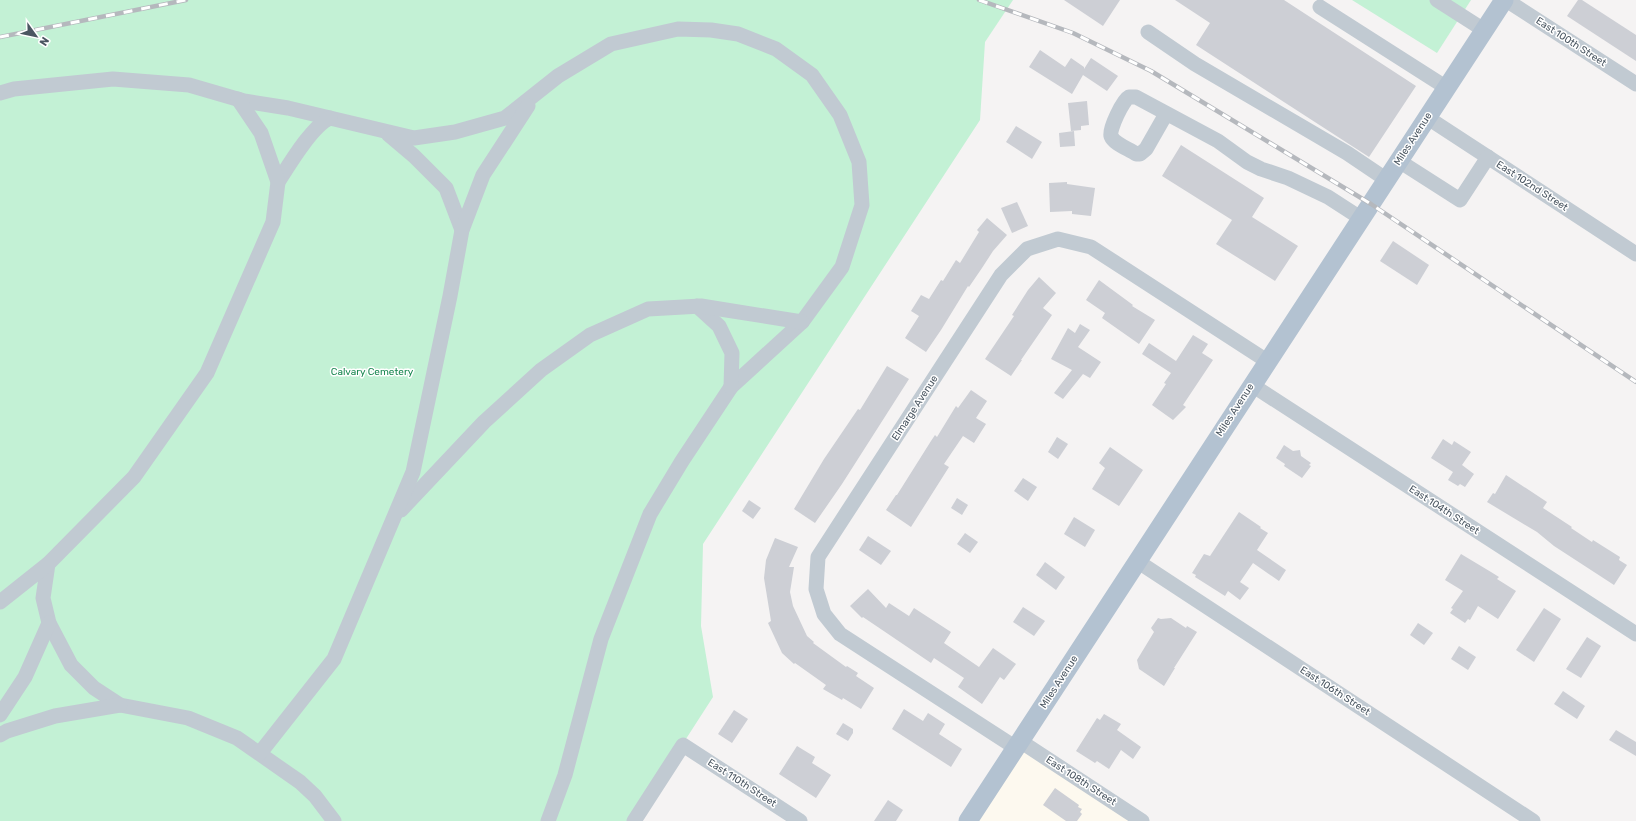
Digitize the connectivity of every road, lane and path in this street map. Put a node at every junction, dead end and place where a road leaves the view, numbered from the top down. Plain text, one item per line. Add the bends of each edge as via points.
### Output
1 (1437, 0) edge
2 (1505, 0) edge
3 (1320, 7) dead end
4 (1484, 30) junction
5 (1148, 32) dead end
6 (1636, 84) edge
7 (1447, 88) junction
8 (0, 93) edge
9 (534, 95) junction
10 (238, 99) junction
11 (1166, 114) dead end
12 (330, 118) junction
13 (1428, 118) junction
14 (385, 131) junction
15 (1488, 157) junction
16 (1399, 161) junction
17 (1387, 180) junction
18 (278, 182) junction
19 (1362, 219) junction
20 (462, 230) junction
21 (1636, 254) edge
22 (697, 306) junction
23 (802, 322) junction
24 (1267, 361) junction
25 (1252, 385) junction
26 (731, 387) junction
27 (393, 519) junction
28 (1137, 561) junction
29 (48, 564) junction
30 (0, 602) edge
31 (49, 623) junction
32 (1636, 634) edge
33 (120, 705) junction
34 (0, 715) edge
35 (0, 735) edge
36 (1018, 744) junction
37 (260, 752) junction
38 (334, 821) edge
39 (548, 821) edge
40 (634, 821) edge
41 (800, 821) edge
42 (968, 821) edge
43 (1142, 821) edge
44 (1533, 821) edge

1 - 4 street
2 - 4 main road, Miles Avenue
2 - 6 street, East 100th Street
3 - 7 street
4 - 7 main road, Miles Avenue
5 - 17 street
7 - 13 main road, Miles Avenue
8 - 10 street via 113,78 188,85
9 - 14 street via 505,118 455,132 414,138
9 - 20 street via 483,175
9 - 23 street via 558,76 611,44 678,29 738,34 776,49 812,75 840,115 859,162 862,205 842,267
10 - 12 street
10 - 18 street via 261,133
11 - 19 street via 1218,141 1247,162 1328,197
12 - 14 street
12 - 18 street via 324,121 299,151
13 - 15 street, East 102nd Street
13 - 16 main road, Miles Avenue
14 - 20 street via 446,188
15 - 16 street via 1460,200
15 - 21 street, East 102nd Street
16 - 17 main road, Miles Avenue
17 - 19 main road, Miles Avenue
18 - 29 street via 273,222 208,373 134,477
19 - 24 main road, Miles Avenue
20 - 27 street via 413,472
22 - 23 street
22 - 26 street via 719,326 732,353
22 - 27 street via 648,309 590,335 541,370 484,422
23 - 26 street
24 - 25 main road, Miles Avenue
24 - 36 street, Elmarge Avenue via 1091,247 1058,240 1028,249 1001,275 992,288 818,557 816,589 824,614 840,634
25 - 28 main road, Miles Avenue
25 - 32 street, East 104th Street
26 - 39 street via 650,514 601,639 565,775
27 - 37 street via 334,659
28 - 36 main road, Miles Avenue
28 - 44 street, East 106th Street
29 - 30 street
29 - 31 street via 44,598
31 - 33 street via 72,665 94,688
31 - 34 street via 25,677
33 - 35 street via 56,716
33 - 37 street via 188,718 237,738
36 - 42 main road, Miles Avenue
36 - 43 street, East 108th Street
37 - 38 street via 300,782 315,796
40 - 41 street, East 110th Street via 683,745

